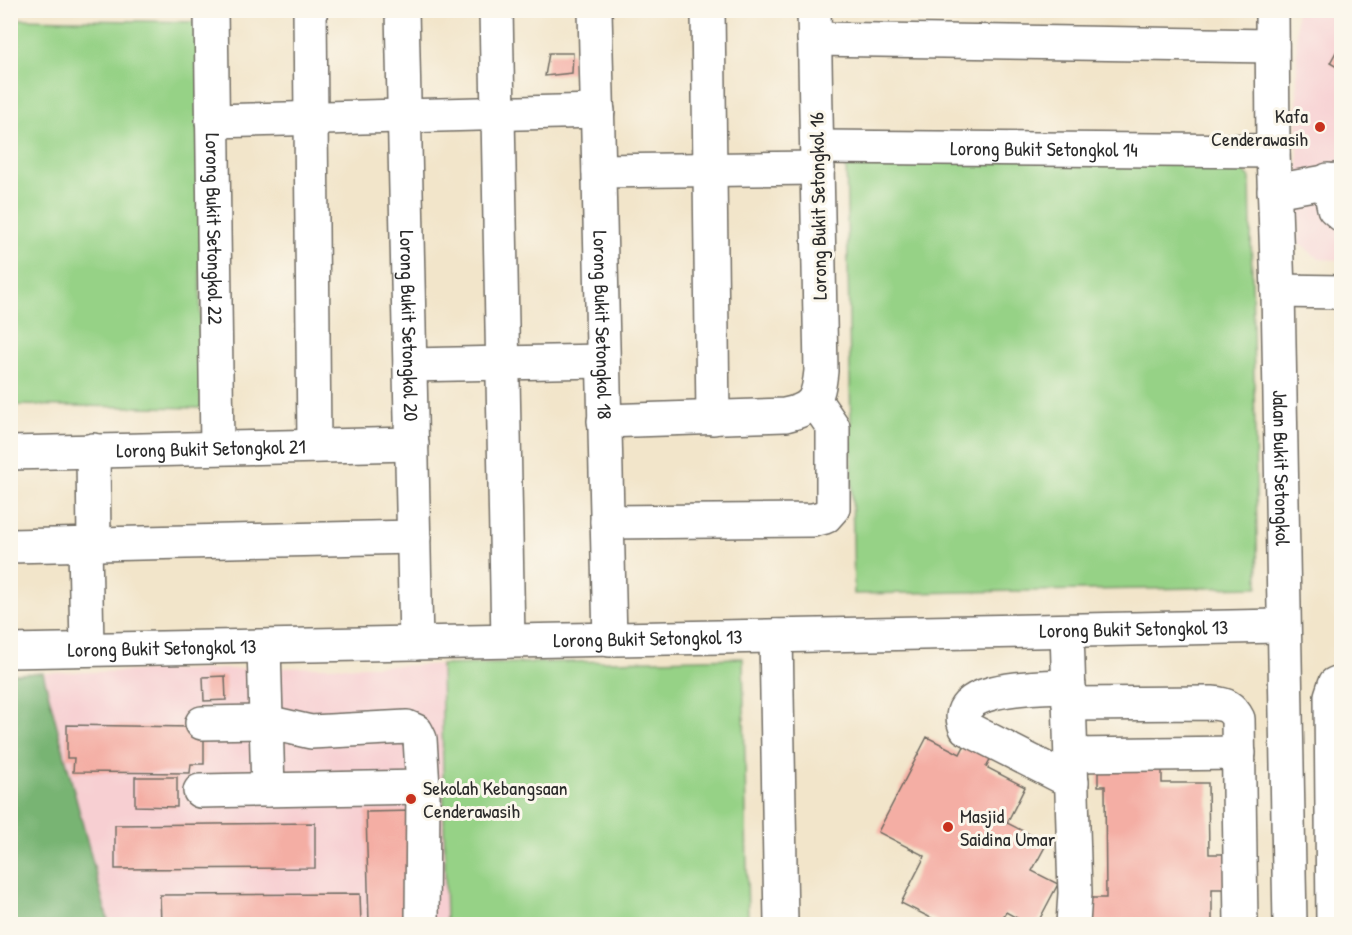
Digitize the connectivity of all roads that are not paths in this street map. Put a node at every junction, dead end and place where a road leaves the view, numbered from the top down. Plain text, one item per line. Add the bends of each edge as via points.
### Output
1 (211, 10) edge
2 (310, 10) edge
3 (402, 10) edge
4 (496, 10) edge
5 (595, 10) edge
6 (708, 10) edge
7 (1272, 10) edge
8 (814, 25) edge
9 (1272, 46) junction
10 (598, 111) junction
11 (498, 113) junction
12 (404, 116) junction
13 (312, 118) junction
14 (212, 122) junction
15 (1273, 151) junction
16 (818, 158) junction
17 (599, 171) junction
18 (712, 171) junction
19 (1335, 180) edge
20 (1274, 191) junction
21 (1341, 215) edge
22 (1278, 291) junction
23 (1341, 292) edge
24 (603, 361) junction
25 (502, 363) junction
26 (410, 365) junction
27 (814, 401) junction
28 (714, 418) junction
29 (604, 422) junction
30 (412, 444) junction
31 (314, 445) junction
32 (217, 447) junction
33 (93, 450) junction
34 (10, 453) edge
35 (607, 522) junction
36 (414, 537) junction
37 (90, 544) junction
38 (10, 546) edge
39 (1283, 626) junction
40 (1067, 631) junction
41 (776, 636) junction
42 (610, 640) junction
43 (508, 642) junction
44 (416, 643) junction
45 (264, 647) junction
46 (87, 650) junction
47 (10, 651) edge
48 (1341, 681) edge
49 (1069, 695) junction
50 (267, 722) junction
51 (202, 723) dead end
52 (1239, 753) junction
53 (1071, 769) junction
54 (423, 787) junction
55 (268, 790) junction
56 (200, 791) dead end
57 (1287, 794) junction
58 (1337, 794) edge
59 (1289, 881) junction
60 (1241, 882) junction
61 (1336, 908) edge
62 (422, 924) edge
63 (781, 924) edge
64 (1073, 924) edge
65 (1241, 924) edge
66 (1290, 924) edge

1 - 14 street, Lorong Bukit Setongkol 22
2 - 13 street
3 - 12 street, Lorong Bukit Setongkol 20
4 - 11 street
5 - 10 street, Lorong Bukit Setongkol 18
6 - 18 street
7 - 9 street, Jalan Bukit Setongkol
8 - 9 street
8 - 16 street, Lorong Bukit Setongkol 16
9 - 15 street, Jalan Bukit Setongkol
10 - 11 street
10 - 17 street, Lorong Bukit Setongkol 18
11 - 12 street
11 - 25 street
12 - 13 street
12 - 26 street, Lorong Bukit Setongkol 20
13 - 14 street
13 - 31 street
14 - 32 street, Lorong Bukit Setongkol 22
15 - 16 street, Lorong Bukit Setongkol 14
15 - 20 street, Jalan Bukit Setongkol
16 - 18 street, Lorong Bukit Setongkol 14
16 - 27 street, Lorong Bukit Setongkol 16 via 821,371
17 - 18 street, Lorong Bukit Setongkol 14
17 - 24 street, Lorong Bukit Setongkol 18
18 - 28 street
19 - 20 street
19 - 21 street via 1334,208
20 - 22 street, Jalan Bukit Setongkol
22 - 23 street
22 - 39 street, Jalan Bukit Setongkol
24 - 25 street
24 - 29 street, Lorong Bukit Setongkol 18
25 - 26 street
25 - 43 street
26 - 30 street, Lorong Bukit Setongkol 20
27 - 28 street via 803,411 785,415
27 - 35 street via 833,427 833,508 825,517
28 - 29 street
29 - 35 street, Lorong Bukit Setongkol 18
30 - 31 street, Lorong Bukit Setongkol 21
30 - 36 street, Lorong Bukit Setongkol 20
31 - 32 street, Lorong Bukit Setongkol 21
32 - 33 street, Lorong Bukit Setongkol 21
33 - 34 street, Lorong Bukit Setongkol 21
33 - 37 street
35 - 42 street, Lorong Bukit Setongkol 18
36 - 37 street
36 - 44 street, Lorong Bukit Setongkol 20
37 - 38 street
37 - 46 street
39 - 40 street, Lorong Bukit Setongkol 13
39 - 57 street, Jalan Bukit Setongkol
40 - 41 street, Lorong Bukit Setongkol 13
40 - 49 street
41 - 42 street, Lorong Bukit Setongkol 13
41 - 63 street
42 - 43 street, Lorong Bukit Setongkol 13
43 - 44 street, Lorong Bukit Setongkol 13
44 - 45 street, Lorong Bukit Setongkol 13
45 - 46 street, Lorong Bukit Setongkol 13
45 - 50 street
46 - 47 street, Lorong Bukit Setongkol 13
48 - 58 street via 1335,684 1331,696
49 - 52 street via 1224,704 1233,709 1238,719
49 - 53 street
49 - 53 street via 989,694 969,703 962,719 966,728
50 - 51 street
50 - 54 street via 311,732 408,727 420,739
50 - 55 street
52 - 53 street
52 - 60 street
53 - 64 street
54 - 55 street
54 - 62 street
55 - 56 street
57 - 58 street
57 - 59 street, Jalan Bukit Setongkol
58 - 61 street
59 - 60 street
59 - 66 street, Jalan Bukit Setongkol
60 - 65 street

